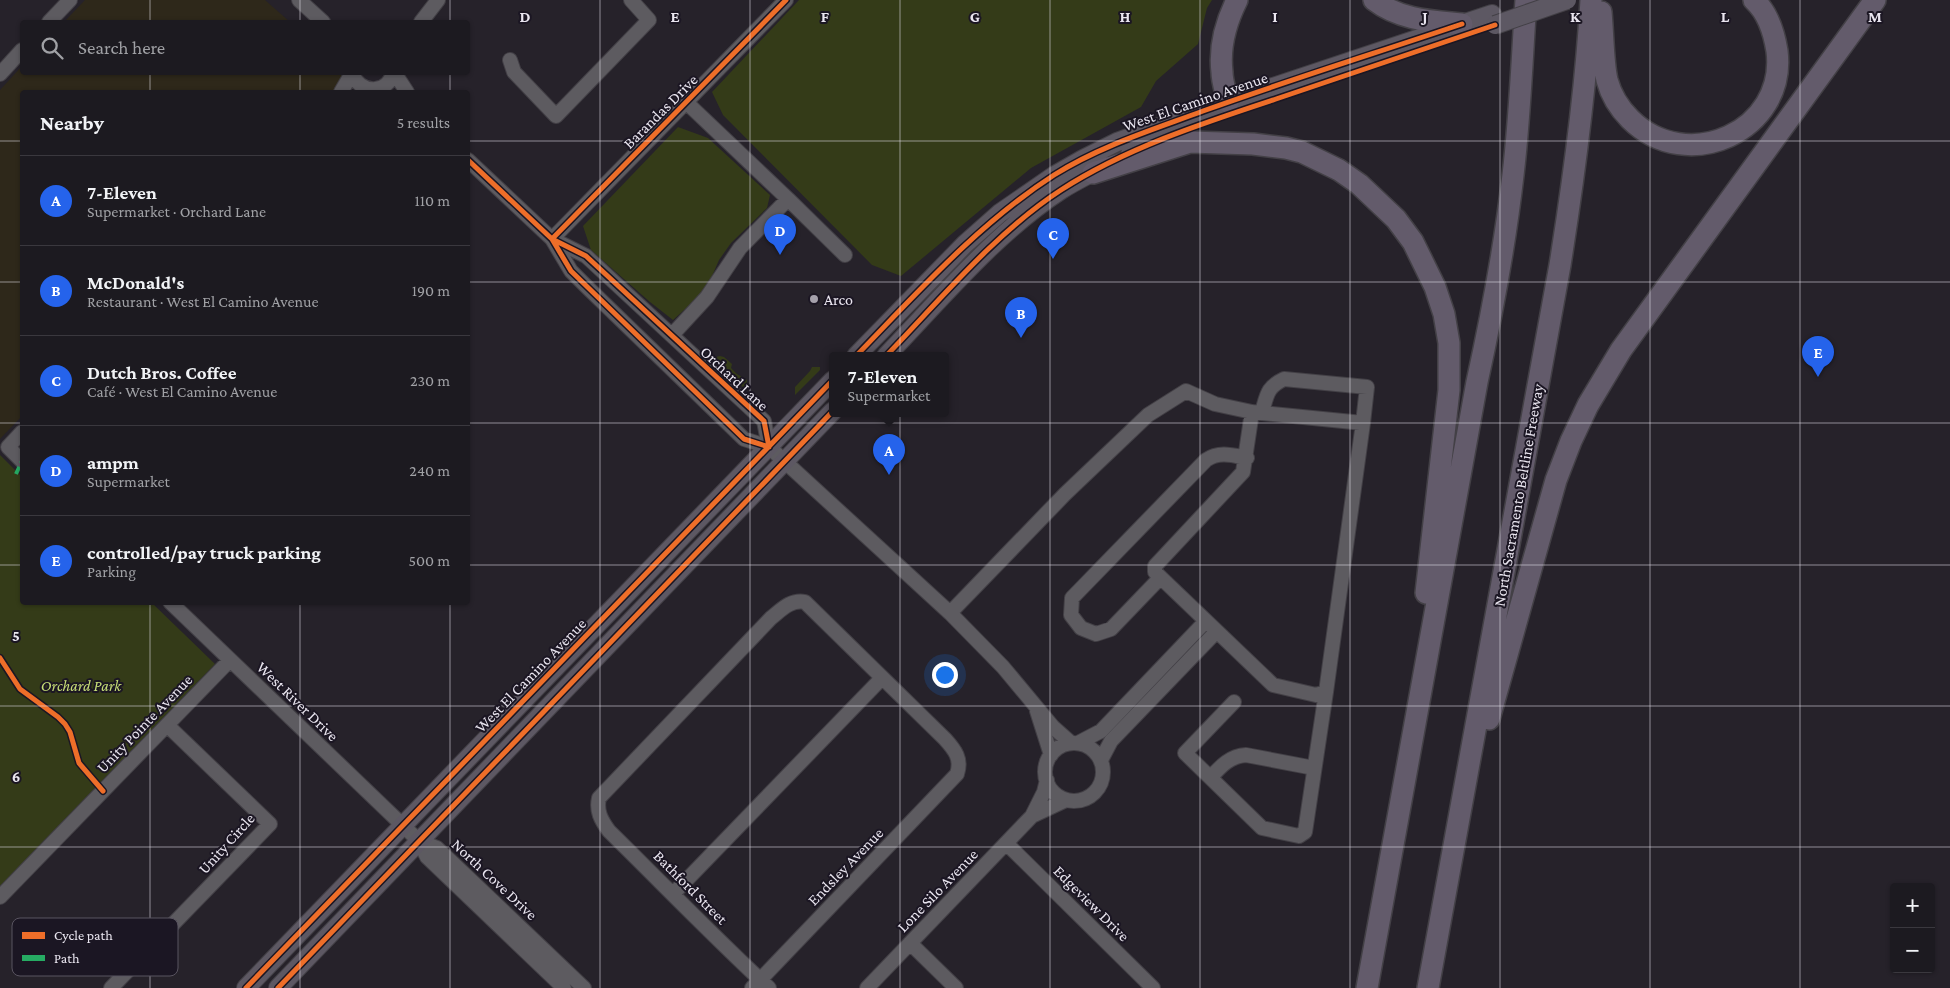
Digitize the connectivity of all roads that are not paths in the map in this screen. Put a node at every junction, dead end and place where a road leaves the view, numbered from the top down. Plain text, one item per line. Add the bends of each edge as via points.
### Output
1 (70, 0) edge
2 (299, 0) edge
3 (438, 0) edge
4 (632, 0) edge
5 (786, 0) edge
6 (1237, 0) edge
7 (1374, 0) edge
8 (1526, 0) edge
9 (1532, 0) edge
10 (1567, 0) edge
11 (1591, 0) edge
12 (1600, 0) edge
13 (1754, 0) edge
14 (1870, 0) edge
15 (1875, 0) edge
16 (423, 18) edge
17 (51, 20) edge
18 (321, 20) edge
19 (1493, 20) junction
20 (1462, 24) junction
21 (1840, 46) junction
22 (20, 52) edge
23 (510, 60) dead end
24 (0, 74) edge
25 (351, 75) edge
26 (353, 75) edge
27 (393, 75) edge
28 (396, 75) edge
29 (343, 90) edge
30 (372, 90) edge
31 (376, 90) edge
32 (406, 90) edge
33 (687, 103) junction
34 (1230, 108) junction
35 (470, 162) edge
36 (1093, 173) junction
37 (788, 200) junction
38 (552, 239) junction
39 (846, 255) dead end
40 (672, 335) junction
41 (860, 352) edge
42 (890, 352) edge
43 (829, 384) edge
44 (1257, 412) junction
45 (829, 415) edge
46 (1363, 423) junction
47 (20, 434) edge
48 (768, 447) junction
49 (1246, 458) junction
50 (20, 459) edge
51 (784, 462) junction
52 (1160, 578) junction
53 (173, 605) edge
54 (950, 613) junction
55 (1205, 622) junction
56 (1216, 632) junction
57 (230, 660) junction
58 (882, 678) junction
59 (1326, 692) junction
60 (1234, 702) dead end
61 (1035, 706) junction
62 (167, 725) junction
63 (1075, 743) junction
64 (1051, 755) junction
65 (1101, 760) junction
66 (1314, 768) junction
67 (1211, 777) junction
68 (1046, 780) junction
69 (1404, 782) junction
70 (1066, 800) junction
71 (1032, 816) junction
72 (401, 826) junction
73 (419, 841) junction
74 (1454, 842) junction
75 (1006, 843) junction
76 (673, 894) junction
77 (0, 897) edge
78 (178, 919) edge
79 (910, 943) junction
80 (123, 976) edge
81 (760, 985) edge
82 (111, 988) edge
83 (246, 988) edge
84 (278, 988) edge
85 (564, 988) edge
86 (584, 988) edge
87 (867, 988) edge
88 (956, 988) edge
89 (1153, 988) edge
90 (1366, 988) edge
91 (1428, 988) edge

1 - 17 street
2 - 18 street
3 - 16 street
4 - 23 street via 649,20 556,116 514,72
5 - 33 street, Barandas Drive
6 - 34 highway via 1225,32 1221,57
7 - 20 highway via 1417,20
8 - 69 highway via 1519,111 1504,245
9 - 19 main road, West El Camino Avenue
10 - 19 main road, West El Camino Avenue, bridge
11 - 74 highway, North Sacramento Beltline Freeway via 1574,183
12 - 13 highway via 1607,81 1620,108 1642,130 1669,143 1700,146 1730,137 1754,119 1771,94 1778,64 1774,33
14 - 21 highway
15 - 21 highway
19 - 20 main road, West El Camino Avenue
19 - 34 main road, West El Camino Avenue
20 - 34 main road, West El Camino Avenue
21 - 74 highway via 1621,350 1588,405 1556,480
22 - 24 street
25 - 29 street
26 - 30 street via 358,84
27 - 31 street via 389,83
28 - 32 street
33 - 37 street
33 - 38 street, Barandas Drive
34 - 36 main road, West El Camino Avenue
34 - 41 main road, West El Camino Avenue via 1117,142 1028,193 965,244
35 - 38 street, Orchard Lane
36 - 42 main road, West El Camino Avenue via 1061,190 1025,216
36 - 69 highway via 1190,142 1253,144 1302,152 1339,170 1383,205 1413,242 1428,268 1444,314 1450,370
37 - 39 street
37 - 40 street via 740,248 708,297
38 - 40 street, Orchard Lane via 586,256
38 - 48 street, Orchard Lane via 571,271 744,439
40 - 48 street, Orchard Lane via 764,421
43 - 48 main road, West El Camino Avenue
44 - 46 street
44 - 46 street via 1269,389 1284,379 1367,386
44 - 49 street
44 - 54 street via 1215,404 1186,391 1148,415 1065,494
45 - 51 main road
46 - 59 street
47 - 50 street via 8,447
48 - 51 street, Orchard Lane
48 - 72 main road, West El Camino Avenue
49 - 52 street via 1243,472 1155,566 1154,572
49 - 52 street via 1214,454 1206,460 1072,598 1071,615 1081,628 1096,634 1111,629
51 - 54 street, Orchard Lane
51 - 73 main road
52 - 55 street
53 - 57 street, West River Drive
54 - 61 street, Orchard Lane via 1003,667
55 - 56 street
55 - 63 street via 1101,731
56 - 59 street via 1273,685 1316,696
56 - 65 street via 1111,741
57 - 62 street, Unity Pointe Avenue
57 - 72 street, West River Drive
58 - 76 street
58 - 76 street, Bathford Street via 805,602 787,605 771,618 599,798 600,817 609,831
58 - 81 street, Endsley Avenue via 946,739 957,754 960,765 957,774
59 - 66 street
60 - 67 street via 1185,752
61 - 63 street, Orchard Lane
61 - 64 street, Orchard Lane
62 - 77 street, Unity Pointe Avenue
62 - 78 street, Unity Circle via 270,824
63 - 64 street via 1060,747
63 - 65 street via 1088,746
64 - 68 street via 1045,771
65 - 70 street via 1103,778 1093,795 1075,801
66 - 67 street via 1236,755
66 - 67 street via 1305,832 1299,836 1262,828
68 - 70 street via 1050,789
68 - 71 street, Lone Silo Avenue
69 - 90 highway
70 - 71 street, Lone Silo Avenue
71 - 75 street, Lone Silo Avenue
72 - 73 street, West River Drive
72 - 83 main road, West El Camino Avenue
73 - 84 main road
73 - 85 street, North Cove Drive via 427,857
73 - 86 street, North Cove Drive via 436,848
74 - 91 highway, North Sacramento Beltline Freeway
75 - 79 street, Lone Silo Avenue
75 - 89 street, Edgeview Drive
76 - 81 street, Bathford Street
79 - 87 street, Lone Silo Avenue
79 - 88 street
80 - 82 street, Unity Circle

